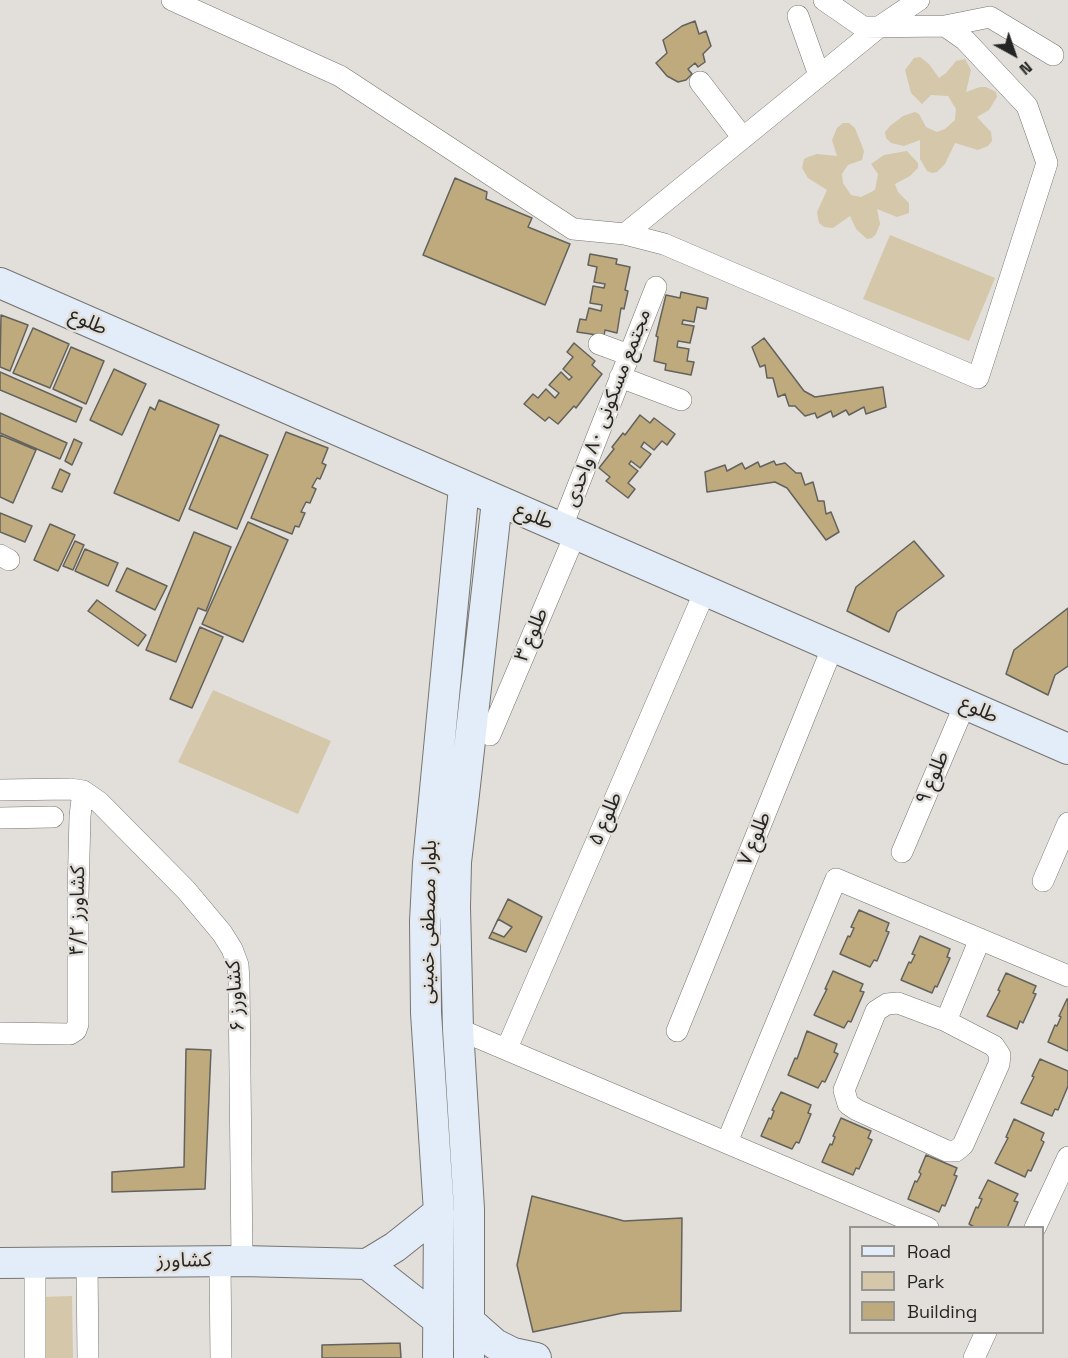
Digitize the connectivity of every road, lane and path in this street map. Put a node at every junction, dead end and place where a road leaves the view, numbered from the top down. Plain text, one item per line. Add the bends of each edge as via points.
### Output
1 (172, 0) edge
2 (824, 0) edge
3 (919, 0) edge
4 (798, 16) dead end
5 (945, 26) junction
6 (879, 27) junction
7 (1053, 55) dead end
8 (819, 75) junction
9 (700, 82) dead end
10 (743, 138) junction
11 (625, 234) junction
12 (0, 283) edge
13 (656, 287) dead end
14 (599, 344) dead end
15 (628, 355) junction
16 (620, 377) junction
17 (681, 400) dead end
18 (464, 487) junction
19 (497, 501) junction
20 (568, 532) junction
21 (705, 591) junction
22 (833, 646) junction
23 (446, 669) junction
24 (477, 672) junction
25 (965, 704) junction
26 (490, 735) dead end
27 (1068, 749) edge
28 (0, 790) edge
29 (83, 791) junction
30 (53, 817) dead end
31 (0, 818) edge
32 (1068, 823) edge
33 (902, 852) dead end
34 (1043, 881) dead end
35 (980, 939) junction
36 (1068, 976) edge
37 (946, 1021) junction
38 (458, 1029) junction
39 (677, 1031) dead end
40 (0, 1033) edge
41 (507, 1048) junction
42 (727, 1142) junction
43 (1068, 1157) edge
44 (439, 1212) junction
45 (926, 1226) edge
46 (1035, 1226) edge
47 (231, 1261) junction
48 (0, 1263) edge
49 (35, 1263) junction
50 (87, 1263) junction
51 (367, 1264) junction
52 (438, 1320) junction
53 (469, 1321) junction
54 (985, 1334) edge
55 (35, 1358) edge
56 (88, 1358) edge
57 (222, 1358) edge
58 (438, 1358) edge
59 (469, 1358) edge
60 (536, 1358) edge
61 (974, 1358) edge

1 - 11 street via 340,76 573,229
2 - 6 street via 863,27
3 - 6 street
4 - 8 street
5 - 6 street
5 - 7 street via 990,17
5 - 11 street via 965,40 1027,106 1047,163 978,378 664,244
6 - 8 street
8 - 10 street
9 - 10 street
10 - 11 street
12 - 18 street, طلوع
13 - 15 street, مجتمع مسکونی ۸۰ واحدی
14 - 15 street
15 - 16 street, مجتمع مسکونی ۸۰ واحدی
16 - 17 street
16 - 20 street, مجتمع مسکونی ۸۰ واحدی
18 - 19 street, طلوع
18 - 23 street, بلوار مصطفی خمینی
19 - 20 street, طلوع
19 - 24 street, بلوار مصطفی خمینی
20 - 21 street, طلوع
20 - 26 street, طلوع ۳
21 - 22 street, طلوع
21 - 41 street, طلوع ۵
22 - 25 street, طلوع
22 - 39 street, طلوع ۷
23 - 24 street
23 - 44 street, بلوار مصطفی خمینی via 425,921 426,1013
24 - 38 street, بلوار مصطفی خمینی via 456,862
25 - 27 street, طلوع
25 - 33 street, طلوع ۹
28 - 29 street
29 - 40 street, کشاورز ۴/۲ via 76,1030 70,1034
29 - 47 street, کشاورز ۶ via 118,819 186,890 222,933 238,965
30 - 31 street
32 - 34 street
35 - 36 street
35 - 37 street
35 - 42 street via 836,879
37 - 37 street via 994,1046 1000,1055 963,1145 948,1151 858,1110 848,1104 844,1090 876,1011 898,1003
38 - 41 street
38 - 53 street, بلوار مصطفی خمینی via 469,1209
41 - 42 street
42 - 45 street
43 - 46 street
44 - 51 street
44 - 52 street, بلوار مصطفی خمینی
47 - 50 street, کشاورز
47 - 51 street, کشاورز
47 - 57 street, کشاورز ۶
48 - 49 street, کشاورز
49 - 50 street, کشاورز
49 - 55 street
50 - 56 street
51 - 52 street
52 - 58 street, بلوار مصطفی خمینی
53 - 59 street, بلوار مصطفی خمینی
53 - 60 street via 495,1344
54 - 61 street

